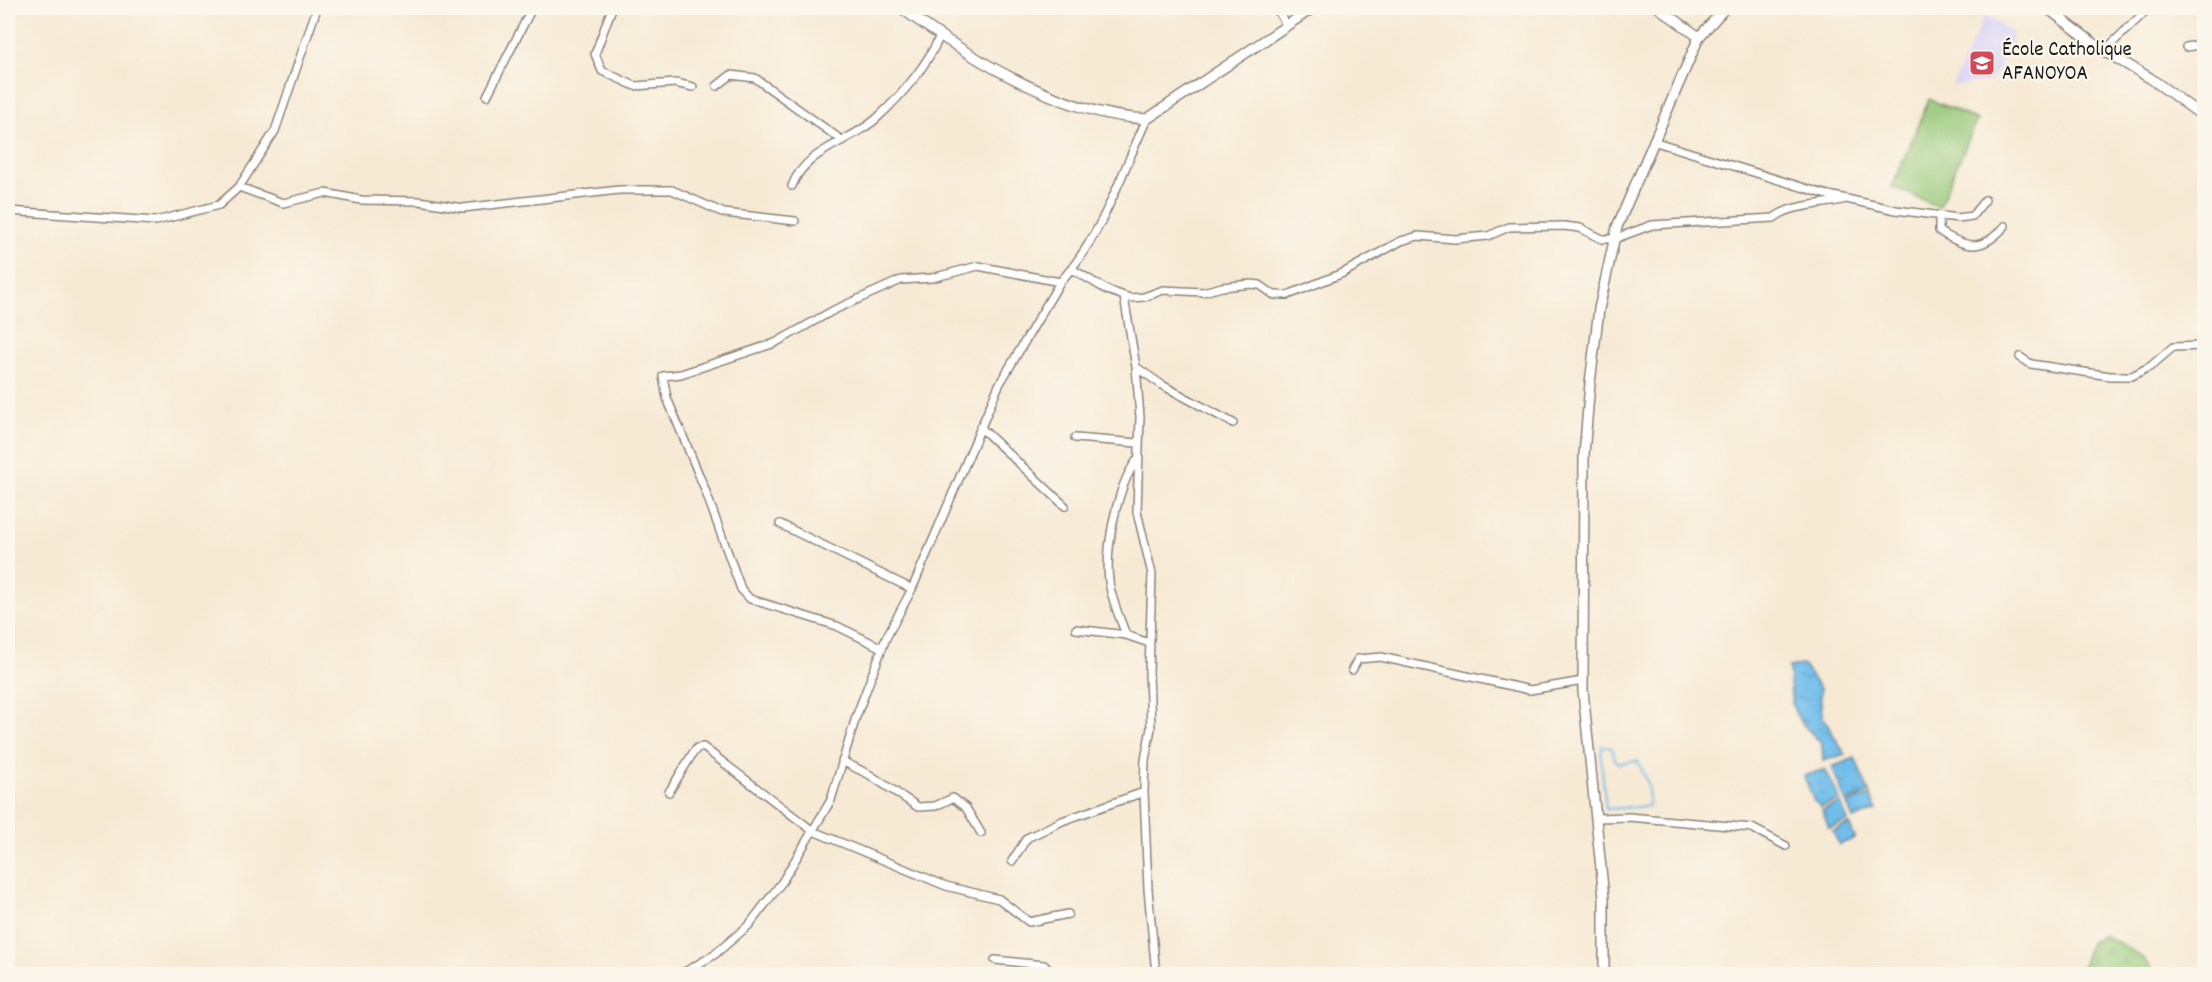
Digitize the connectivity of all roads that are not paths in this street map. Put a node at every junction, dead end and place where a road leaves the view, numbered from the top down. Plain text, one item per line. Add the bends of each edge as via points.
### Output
1 (317, 8) edge
2 (532, 8) edge
3 (612, 8) edge
4 (902, 8) edge
5 (1276, 8) edge
6 (1313, 8) edge
7 (1659, 8) edge
8 (1725, 8) edge
9 (2047, 8) edge
10 (2150, 8) edge
11 (1287, 26) junction
12 (940, 36) junction
13 (1699, 37) junction
14 (2186, 47) dead end
15 (2205, 47) edge
16 (2104, 51) junction
17 (717, 86) dead end
18 (693, 87) dead end
19 (488, 96) dead end
20 (2205, 117) edge
21 (1147, 119) junction
22 (840, 139) junction
23 (1656, 142) junction
24 (792, 186) dead end
25 (239, 187) junction
26 (1846, 200) junction
27 (1985, 200) dead end
28 (8, 211) edge
29 (1939, 217) junction
30 (795, 221) dead end
31 (2005, 226) dead end
32 (1614, 240) junction
33 (1072, 269) junction
34 (1060, 282) junction
35 (1124, 297) junction
36 (2205, 346) edge
37 (2020, 357) dead end
38 (1136, 367) junction
39 (1233, 423) dead end
40 (980, 427) junction
41 (1075, 438) dead end
42 (1138, 443) junction
43 (1137, 460) junction
44 (1065, 506) dead end
45 (780, 524) dead end
46 (912, 589) junction
47 (1076, 629) dead end
48 (1126, 635) junction
49 (1149, 643) junction
50 (882, 648) junction
51 (1352, 670) dead end
52 (1583, 681) junction
53 (842, 761) junction
54 (669, 792) dead end
55 (1144, 792) junction
56 (1598, 818) junction
57 (813, 831) junction
58 (981, 833) dead end
59 (1786, 846) dead end
60 (1012, 861) dead end
61 (1068, 914) dead end
62 (995, 960) dead end
63 (681, 975) edge
64 (1053, 975) edge
65 (1156, 975) edge
66 (1604, 975) edge

1 - 25 street via 275,131
2 - 19 street
3 - 18 street via 595,54 602,71 635,86 675,83
4 - 12 main road
5 - 11 street
6 - 11 main road
7 - 13 main road
8 - 13 main road
9 - 16 main road
10 - 16 street
11 - 21 main road
12 - 21 main road via 1053,95 1099,113
12 - 22 street via 930,59 875,120
13 - 23 main road
14 - 15 street
16 - 20 main road
17 - 22 street via 731,75 755,78
21 - 33 street via 1113,195
22 - 24 street via 797,172
23 - 26 street
23 - 32 main road via 1623,211
25 - 28 street via 219,205 156,221
25 - 30 street via 283,203 325,193 361,200 420,201 463,208 619,190 672,190 724,213
26 - 29 street
26 - 32 street via 1784,209 1774,218 1652,225
27 - 29 street via 1971,216
29 - 31 street via 1939,231 1975,246 1989,242
32 - 35 street via 1564,226 1509,227 1488,236 1455,239 1418,237 1401,241 1343,273 1288,295 1274,295 1251,284 1203,292 1163,290 1144,297
32 - 52 main road via 1599,309 1584,455
33 - 34 street
33 - 35 street
34 - 40 street via 999,385
34 - 50 street via 978,266 932,278 901,280 834,310 776,343 681,374 663,376 671,409 741,589 750,599 837,626
35 - 38 street
36 - 37 street via 2173,347 2132,376 2031,364
38 - 39 street
38 - 42 street
40 - 44 street
40 - 46 street
41 - 42 street
42 - 43 street
43 - 48 street via 1119,492 1109,549 1109,581
43 - 49 street via 1138,525 1152,574
45 - 46 street
46 - 50 street
47 - 48 street
48 - 49 street
49 - 55 street via 1151,728
50 - 53 street
51 - 52 street via 1358,659 1381,657 1530,690
52 - 56 main road
53 - 57 street via 831,800
53 - 58 street via 918,807 935,806 953,798 966,808
54 - 57 street via 693,753 703,747
55 - 60 street via 1062,821 1027,838
55 - 65 street
56 - 59 street via 1629,817 1752,828
56 - 66 main road
57 - 61 street via 946,886 999,899 1029,922
57 - 63 street via 749,925 714,956
62 - 64 street via 1044,965

